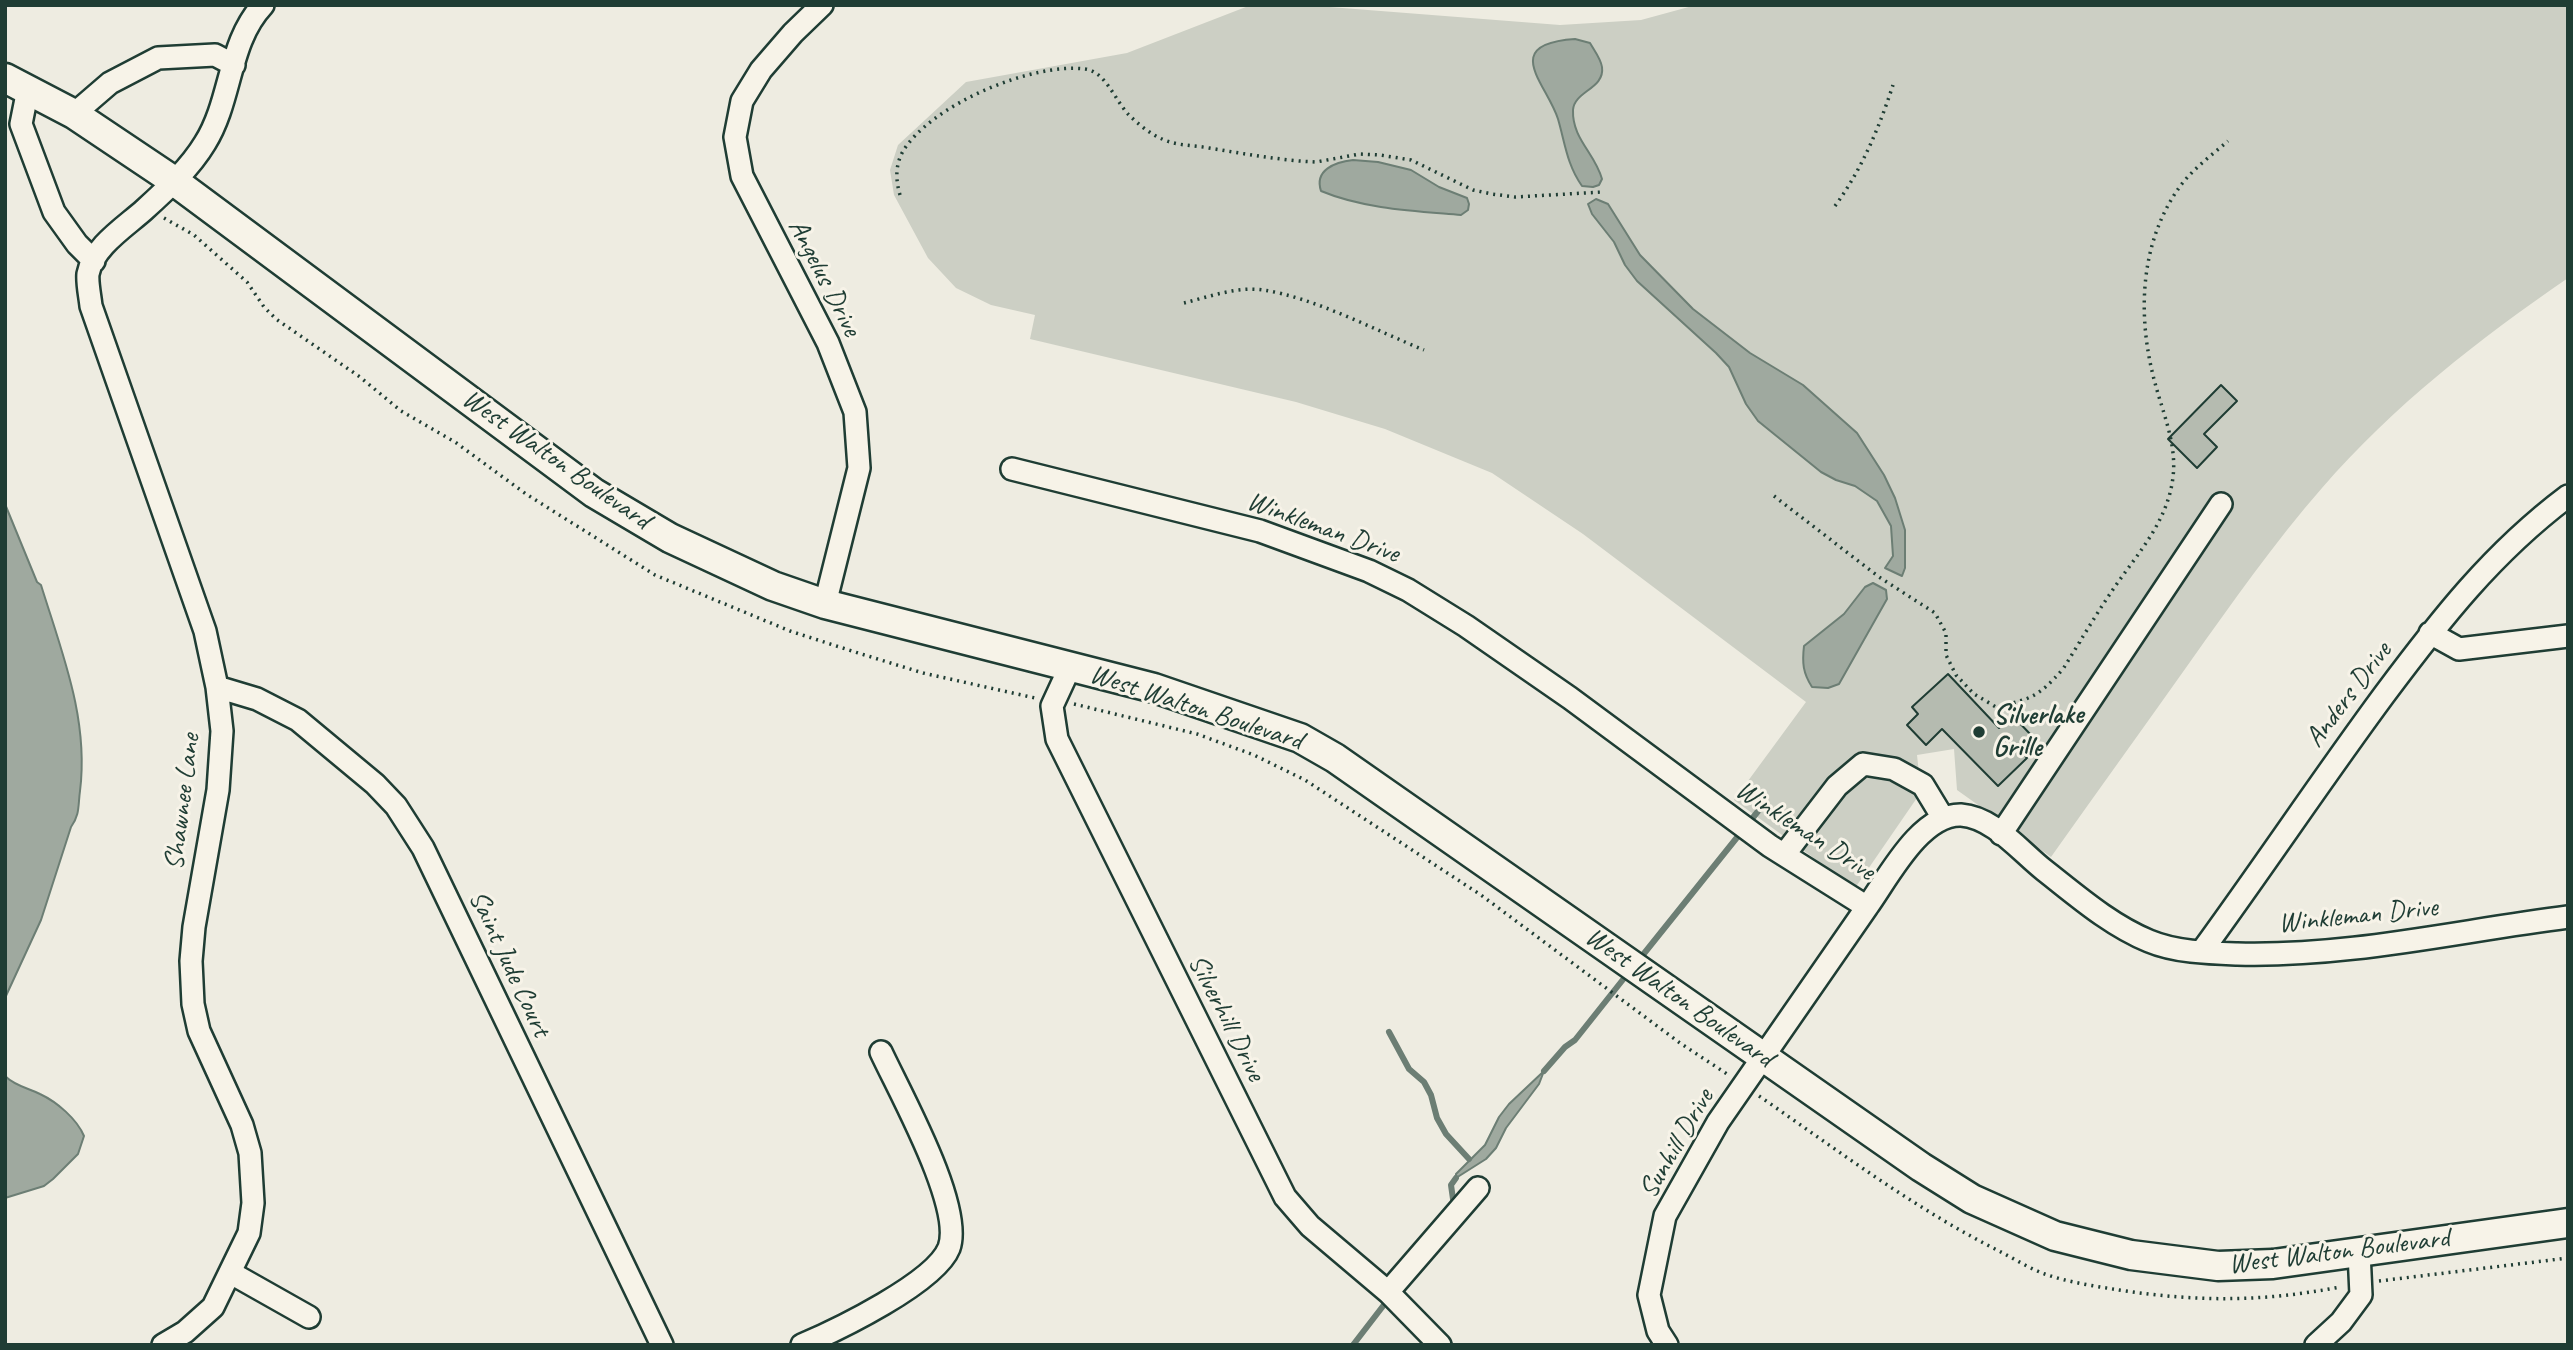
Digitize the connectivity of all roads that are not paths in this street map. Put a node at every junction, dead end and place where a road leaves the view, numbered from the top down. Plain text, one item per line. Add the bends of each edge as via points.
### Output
1 (263, 5) edge
2 (822, 5) edge
3 (234, 65) junction
4 (16, 84) edge
5 (74, 114) junction
6 (174, 181) junction
7 (94, 261) junction
8 (1012, 469) dead end
9 (2568, 496) edge
10 (2221, 504) dead end
11 (825, 604) junction
12 (2430, 633) junction
13 (2568, 636) edge
14 (1070, 667) junction
15 (218, 687) junction
16 (1943, 818) junction
17 (2001, 834) junction
18 (1784, 855) junction
19 (1867, 907) junction
20 (2568, 917) edge
21 (2202, 951) junction
22 (881, 1052) dead end
23 (1764, 1058) junction
24 (1478, 1188) dead end
25 (2568, 1223) edge
26 (2359, 1252) junction
27 (231, 1273) junction
28 (1388, 1292) junction
29 (309, 1317) dead end
30 (163, 1345) edge
31 (662, 1345) edge
32 (802, 1345) edge
33 (1440, 1345) edge
34 (1667, 1345) edge
35 (2316, 1345) edge

1 - 3 street via 251,18
2 - 11 street, Angelus Drive via 761,70 742,101 736,138 742,176 828,344 855,412 859,468
3 - 5 street via 215,55 158,58 110,83
3 - 6 street via 206,142
4 - 5 main road, West Walton Boulevard
4 - 7 street via 21,124 54,212
5 - 6 main road, West Walton Boulevard
6 - 7 street via 113,236
6 - 11 main road, West Walton Boulevard via 594,493 670,538
7 - 15 street, Shawnee Lane via 88,274 91,306 205,631
8 - 18 street, Winkleman Drive via 1260,531 1408,590 1570,698
9 - 12 street, Anders Drive via 2501,554
10 - 17 street
11 - 14 main road, West Walton Boulevard
12 - 13 street via 2459,649
12 - 21 street, Anders Drive
14 - 23 main road, West Walton Boulevard via 1154,688 1300,738
14 - 28 street, Silverhill Drive via 1052,706 1057,739 1285,1196 1310,1226
15 - 27 street, Shawnee Lane via 222,731 218,790 191,961 199,1031 250,1153 253,1203 249,1233
15 - 31 street, Saint Jude Court via 257,699 298,720 396,806 424,848
16 - 17 street, Winkleman Drive via 1976,817
16 - 18 street via 1923,785 1894,769 1863,764 1837,786
16 - 19 street, Winkleman Drive via 1920,834
17 - 21 street, Winkleman Drive via 2117,925 2149,941
18 - 19 street, Winkleman Drive
19 - 23 street, Sunhill Drive
20 - 21 street, Winkleman Drive via 2309,954
22 - 32 street via 949,1202 949,1248 935,1266 902,1292
23 - 26 main road, West Walton Boulevard via 1972,1199 2055,1236 2131,1255 2218,1266
23 - 34 street, Sunhill Drive via 1718,1122 1665,1216 1648,1295
24 - 28 street
25 - 26 main road, West Walton Boulevard
26 - 35 street via 2361,1295
27 - 29 street
27 - 30 street, Shawnee Lane via 213,1307
28 - 33 street, Silverhill Drive

